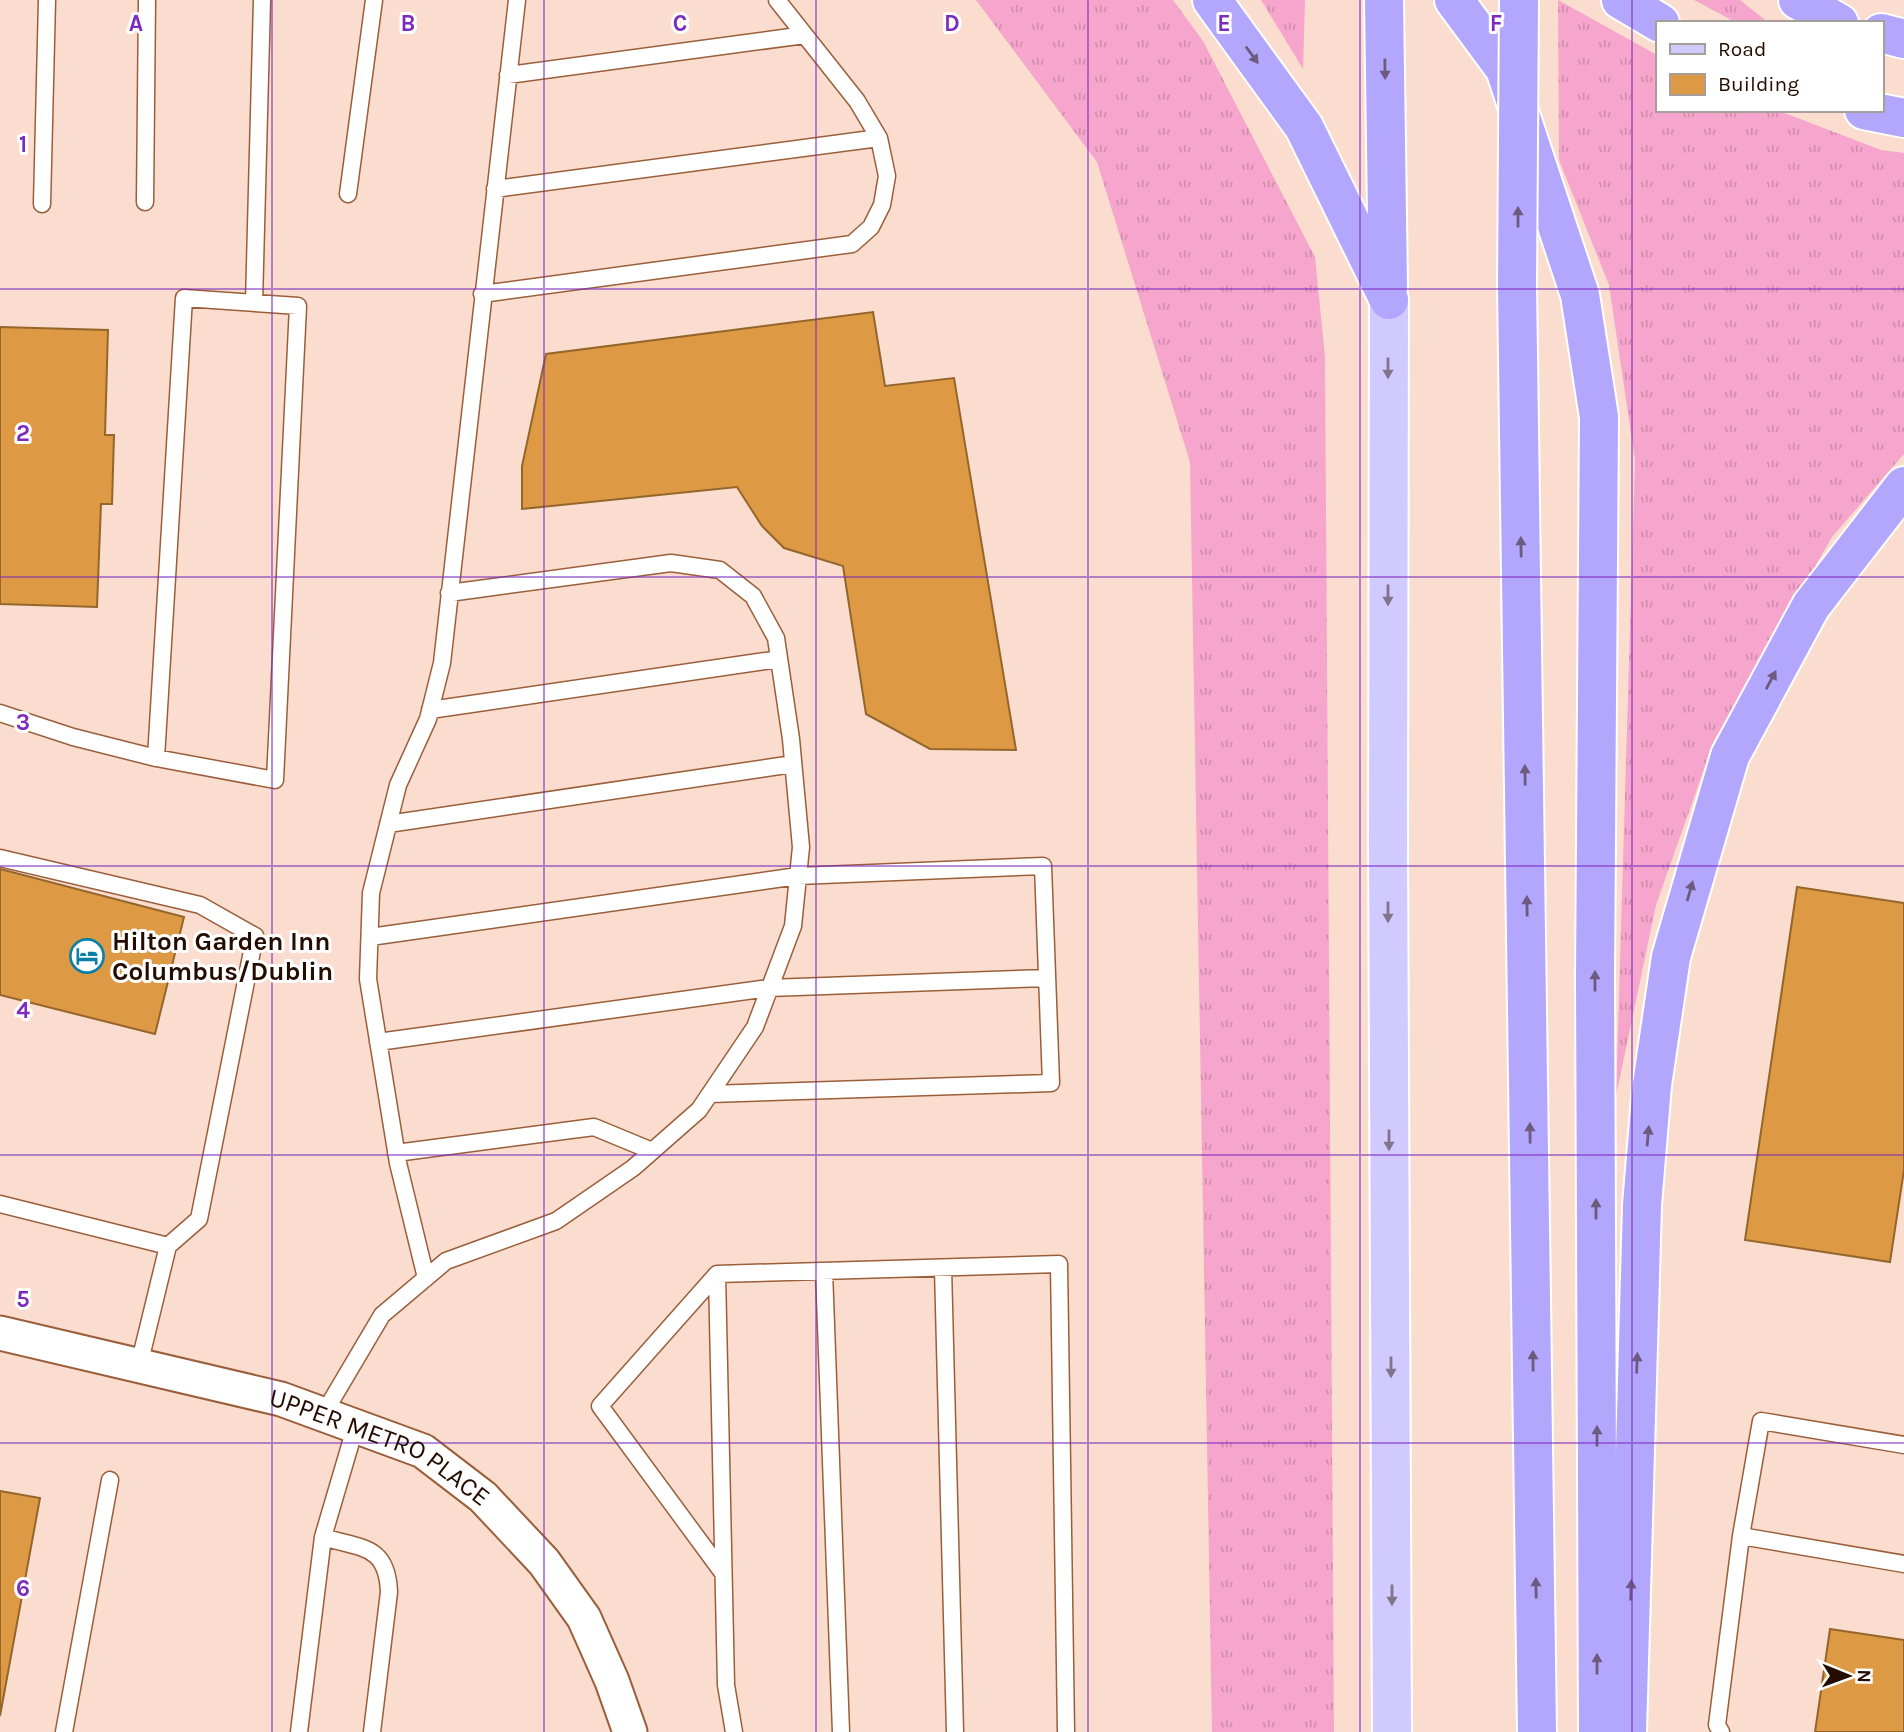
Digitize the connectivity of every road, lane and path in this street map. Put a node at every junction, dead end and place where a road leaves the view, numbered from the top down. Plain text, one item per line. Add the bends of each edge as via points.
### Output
1 (47, 0) edge
2 (147, 0) edge
3 (262, 0) edge
4 (373, 0) edge
5 (517, 0) edge
6 (777, 0) edge
7 (1212, 0) edge
8 (1384, 0) edge
9 (1454, 0) edge
10 (1519, 0) edge
11 (1621, 0) edge
12 (1798, 0) edge
13 (1657, 21) edge
14 (1835, 21) edge
15 (1883, 34) edge
16 (805, 35) junction
17 (1904, 39) edge
18 (508, 75) junction
19 (1874, 112) edge
20 (1904, 118) edge
21 (879, 138) junction
22 (495, 189) junction
23 (348, 194) dead end
24 (145, 202) dead end
25 (42, 204) dead end
26 (482, 295) junction
27 (1388, 300) junction
28 (254, 303) junction
29 (1904, 486) edge
30 (449, 593) junction
31 (779, 659) junction
32 (430, 709) junction
33 (0, 713) edge
34 (156, 758) junction
35 (793, 764) junction
36 (388, 824) junction
37 (0, 858) edge
38 (798, 876) junction
39 (370, 937) junction
40 (1047, 978) junction
41 (769, 988) junction
42 (378, 1042) junction
43 (710, 1094) junction
44 (652, 1152) junction
45 (396, 1153) junction
46 (0, 1204) edge
47 (167, 1246) junction
48 (943, 1268) junction
49 (824, 1271) junction
50 (716, 1274) junction
51 (426, 1278) junction
52 (0, 1333) edge
53 (139, 1365) junction
54 (324, 1413) junction
55 (356, 1425) junction
56 (1904, 1444) edge
57 (110, 1480) dead end
58 (1741, 1536) junction
59 (323, 1537) junction
60 (1904, 1564) edge
61 (723, 1573) junction
62 (64, 1732) edge
63 (299, 1732) edge
64 (372, 1732) edge
65 (631, 1732) edge
66 (734, 1732) edge
67 (841, 1732) edge
68 (955, 1732) edge
69 (1066, 1732) edge
70 (1392, 1732) edge
71 (1537, 1732) edge
72 (1598, 1732) edge
73 (1627, 1732) edge
74 (1721, 1732) edge

1 - 25 lane
2 - 24 lane
3 - 28 lane
4 - 23 lane
5 - 18 lane
6 - 16 lane
7 -> 27 highway via 1304,127
8 -> 27 highway
72 -> 9 highway via 1595,978 1599,416 1580,295 1504,69
71 -> 10 highway, bridge via 1517,285
11 - 13 highway
12 - 14 highway
15 - 17 highway
16 - 18 lane
16 - 21 lane via 857,101
18 - 22 lane
19 - 20 highway
21 - 22 lane
21 - 26 lane via 887,176 882,205 871,227 852,244
22 - 26 lane
26 - 30 lane
27 -> 70 main road
28 - 34 lane via 184,298
28 - 34 lane via 298,306 275,780
73 -> 29 highway via 1642,1205 1671,957 1730,756 1811,606
30 - 31 lane via 671,563 720,570 753,596 776,638
30 - 32 lane via 442,663
31 - 32 lane
31 - 35 lane
32 - 36 lane via 398,785
33 - 34 lane
35 - 36 lane
35 - 38 lane via 801,847
36 - 39 lane via 372,893
37 - 47 lane via 200,905 256,936 199,1219
38 - 39 lane
38 - 40 lane via 1043,866
38 - 41 lane via 793,926
39 - 42 lane via 368,979
40 - 41 lane
40 - 43 lane via 1051,1083
41 - 42 lane
41 - 43 lane via 755,1027
42 - 45 lane
43 - 44 lane via 699,1110
44 - 45 lane via 594,1127
44 - 51 lane via 556,1221 446,1261
45 - 51 lane
46 - 47 lane
47 - 53 lane
48 - 49 lane
48 - 68 lane
48 - 69 lane via 1059,1264
49 - 50 lane
49 - 67 lane
50 - 61 lane
50 - 61 lane via 600,1406
51 - 54 lane via 382,1315
52 - 53 street, UPPER METRO PLACE
53 - 54 street, UPPER METRO PLACE
54 - 55 street, UPPER METRO PLACE
55 - 59 lane
55 - 65 street, UPPER METRO PLACE via 423,1451 483,1497 544,1562 584,1618
56 - 58 lane via 1761,1421
57 - 62 lane
58 - 60 lane
58 - 74 lane via 1717,1725
59 - 63 lane
59 - 64 lane via 377,1554 388,1571
61 - 66 lane via 726,1685

